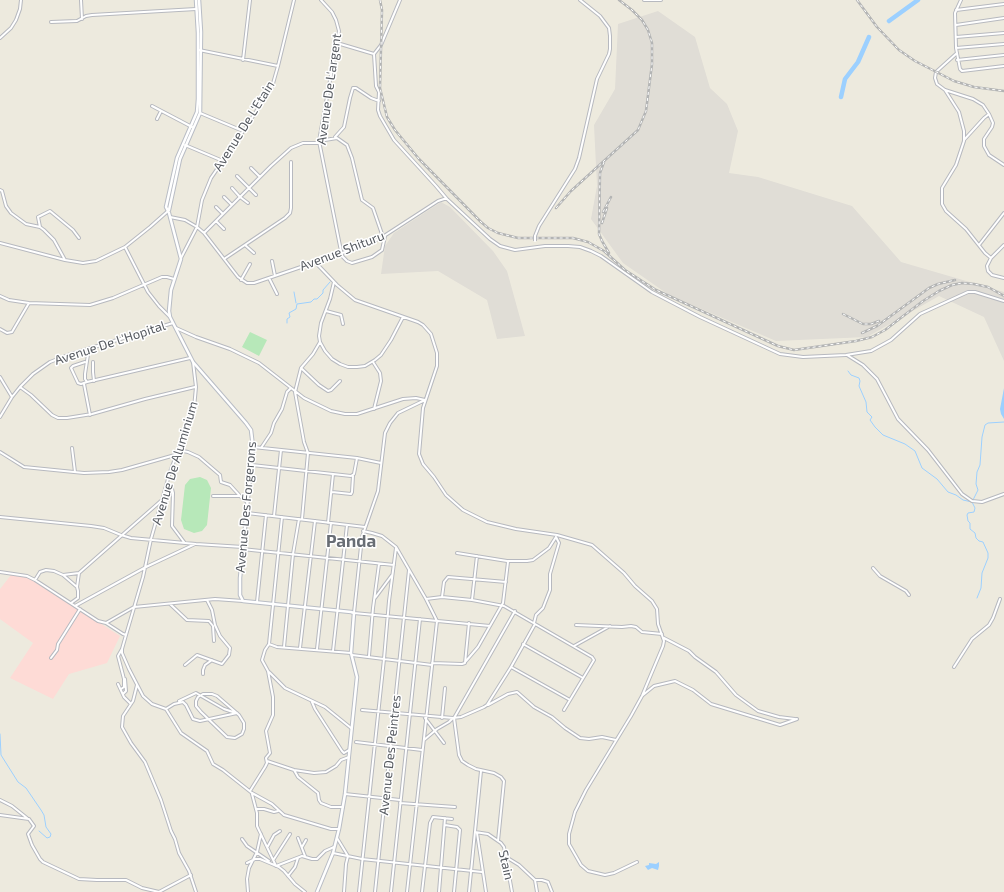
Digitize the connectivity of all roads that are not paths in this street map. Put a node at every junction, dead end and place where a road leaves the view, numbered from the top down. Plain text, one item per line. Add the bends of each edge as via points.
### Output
1 (21, 0) edge
2 (81, 0) edge
3 (197, 0) edge
4 (250, 0) edge
5 (294, 0) edge
6 (321, 0) edge
7 (400, 0) edge
8 (580, 0) edge
9 (644, 0) edge
10 (655, 0) edge
11 (661, 0) edge
12 (961, 0) edge
13 (1004, 4) edge
14 (198, 9) junction
15 (956, 10) junction
16 (1004, 18) edge
17 (82, 19) junction
18 (51, 22) dead end
19 (956, 25) junction
20 (1004, 33) edge
21 (956, 37) junction
22 (0, 38) edge
23 (337, 43) junction
24 (1004, 44) edge
25 (956, 48) junction
26 (200, 51) junction
27 (957, 53) junction
28 (374, 54) junction
29 (1004, 55) edge
30 (243, 60) junction
31 (957, 60) junction
32 (278, 66) junction
33 (1004, 66) edge
34 (945, 90) junction
35 (379, 100) junction
36 (152, 106) dead end
37 (161, 111) junction
38 (199, 112) junction
39 (990, 114) junction
40 (157, 119) dead end
41 (191, 126) junction
42 (194, 128) junction
43 (243, 131) junction
44 (334, 138) junction
45 (964, 141) junction
46 (319, 142) junction
47 (184, 145) junction
48 (223, 161) junction
49 (291, 162) dead end
50 (1004, 165) edge
51 (250, 168) dead end
52 (237, 176) dead end
53 (260, 177) junction
54 (232, 188) dead end
55 (249, 188) junction
56 (0, 190) edge
57 (256, 195) dead end
58 (224, 197) dead end
59 (240, 197) junction
60 (447, 199) junction
61 (248, 203) dead end
62 (232, 205) junction
63 (216, 207) dead end
64 (169, 210) junction
65 (1004, 213) edge
66 (222, 214) junction
67 (170, 217) junction
68 (216, 222) junction
69 (197, 226) junction
70 (40, 227) junction
71 (224, 229) dead end
72 (204, 234) junction
73 (384, 236) junction
74 (78, 238) dead end
75 (0, 243) edge
76 (245, 245) junction
77 (979, 245) junction
78 (1004, 245) edge
79 (125, 247) junction
80 (535, 248) junction
81 (254, 253) dead end
82 (341, 253) junction
83 (991, 258) junction
84 (181, 259) junction
85 (224, 259) junction
86 (65, 260) junction
87 (272, 261) dead end
88 (315, 262) junction
89 (250, 264) dead end
90 (275, 276) junction
91 (269, 278) junction
92 (1004, 278) edge
93 (174, 279) junction
94 (241, 280) junction
95 (334, 282) junction
96 (144, 285) junction
97 (277, 294) dead end
98 (0, 296) edge
99 (1004, 301) edge
100 (29, 304) junction
101 (326, 311) junction
102 (170, 317) junction
103 (403, 317) junction
104 (173, 323) junction
105 (343, 324) dead end
106 (175, 327) junction
107 (0, 329) edge
108 (320, 342) junction
109 (89, 348) junction
110 (846, 355) junction
111 (190, 358) junction
112 (86, 362) junction
113 (93, 362) dead end
114 (193, 362) junction
115 (373, 362) junction
116 (301, 368) junction
117 (0, 377) edge
118 (340, 380) dead end
119 (94, 381) junction
120 (86, 383) junction
121 (20, 387) junction
122 (196, 387) junction
123 (290, 388) junction
124 (295, 392) junction
125 (12, 397) junction
126 (425, 400) junction
127 (374, 409) junction
128 (90, 415) junction
129 (0, 417) edge
130 (72, 448) dead end
131 (253, 448) junction
132 (261, 448) junction
133 (178, 450) junction
134 (281, 450) junction
135 (0, 452) edge
136 (308, 453) junction
137 (175, 455) junction
138 (357, 458) junction
139 (382, 463) junction
140 (252, 465) junction
141 (279, 468) junction
142 (306, 471) junction
143 (75, 472) junction
144 (334, 474) junction
145 (353, 476) junction
146 (166, 484) junction
147 (332, 492) junction
148 (1004, 494) edge
149 (213, 496) dead end
150 (240, 496) junction
151 (162, 500) junction
152 (248, 502) junction
153 (247, 513) junction
154 (266, 515) junction
155 (274, 516) junction
156 (0, 517) edge
157 (282, 517) junction
158 (298, 519) junction
159 (302, 519) junction
160 (315, 521) junction
161 (330, 523) junction
162 (347, 525) junction
163 (366, 527) junction
164 (363, 531) junction
165 (121, 535) junction
166 (557, 536) junction
167 (151, 539) junction
168 (185, 543) junction
169 (196, 544) junction
170 (396, 546) junction
171 (243, 548) junction
172 (262, 551) junction
173 (278, 553) junction
174 (457, 553) dead end
175 (293, 554) junction
176 (311, 556) junction
177 (477, 556) junction
178 (327, 558) junction
179 (343, 559) junction
180 (360, 561) junction
181 (508, 561) junction
182 (379, 564) junction
183 (394, 566) junction
184 (146, 567) junction
185 (873, 568) dead end
186 (409, 569) junction
187 (0, 572) edge
188 (79, 573) junction
189 (393, 574) junction
190 (63, 575) junction
191 (474, 579) junction
192 (35, 580) junction
193 (506, 582) junction
194 (76, 587) junction
195 (909, 595) dead end
196 (442, 597) junction
197 (374, 599) junction
198 (426, 599) junction
199 (1000, 599) dead end
200 (207, 600) junction
201 (472, 600) junction
202 (242, 601) junction
203 (257, 602) junction
204 (71, 603) junction
205 (170, 604) junction
206 (272, 604) junction
207 (288, 605) junction
208 (76, 606) junction
209 (502, 606) junction
210 (134, 607) junction
211 (305, 607) junction
212 (80, 609) junction
213 (322, 609) junction
214 (338, 610) junction
215 (515, 611) junction
216 (354, 613) junction
217 (372, 615) junction
218 (388, 616) junction
219 (404, 618) junction
220 (420, 619) junction
221 (437, 621) junction
222 (106, 623) junction
223 (469, 623) junction
224 (534, 623) junction
225 (576, 625) dead end
226 (490, 626) junction
227 (610, 626) junction
228 (662, 634) junction
229 (126, 635) junction
230 (664, 638) dead end
231 (214, 641) dead end
232 (269, 644) junction
233 (523, 644) junction
234 (574, 646) junction
235 (284, 647) junction
236 (300, 648) junction
237 (122, 649) junction
238 (317, 649) junction
239 (333, 651) junction
240 (352, 654) junction
241 (369, 656) junction
242 (51, 658) dead end
243 (384, 659) junction
244 (212, 660) junction
245 (400, 660) junction
246 (466, 661) junction
247 (416, 662) junction
248 (432, 664) junction
249 (185, 665) dead end
250 (511, 667) junction
251 (954, 667) dead end
252 (268, 671) junction
253 (203, 674) dead end
254 (124, 678) junction
255 (583, 678) junction
256 (118, 684) dead end
257 (137, 685) junction
258 (445, 688) dead end
259 (121, 689) junction
260 (123, 694) junction
261 (200, 696) junction
262 (642, 696) junction
263 (311, 700) junction
264 (570, 700) junction
265 (177, 703) junction
266 (131, 704) junction
267 (487, 705) junction
268 (166, 709) junction
269 (362, 710) dead end
270 (564, 710) dead end
271 (378, 711) junction
272 (394, 712) junction
273 (237, 713) junction
274 (410, 714) junction
275 (425, 717) junction
276 (442, 718) junction
277 (453, 718) junction
278 (209, 720) junction
279 (351, 728) junction
280 (435, 731) junction
281 (616, 740) junction
282 (423, 741) junction
283 (356, 742) dead end
284 (444, 743) dead end
285 (375, 744) junction
286 (391, 746) junction
287 (406, 748) junction
288 (349, 750) junction
289 (422, 750) junction
290 (349, 757) junction
291 (267, 761) junction
292 (294, 770) junction
293 (481, 771) junction
294 (251, 792) junction
295 (345, 794) junction
296 (369, 797) junction
297 (385, 798) junction
298 (0, 800) edge
299 (400, 800) junction
300 (400, 803) junction
301 (416, 804) junction
302 (455, 807) dead end
303 (343, 808) junction
304 (256, 809) junction
305 (278, 811) junction
306 (0, 815) edge
307 (445, 818) junction
308 (29, 819) junction
309 (452, 819) dead end
310 (445, 825) junction
311 (339, 829) junction
312 (280, 831) dead end
313 (261, 833) junction
314 (476, 833) junction
315 (290, 834) dead end
316 (298, 838) dead end
317 (337, 838) junction
318 (242, 839) dead end
319 (306, 840) dead end
320 (498, 841) junction
321 (268, 846) junction
322 (302, 847) junction
323 (334, 847) junction
324 (257, 852) junction
325 (333, 853) junction
326 (305, 856) junction
327 (348, 856) junction
328 (506, 857) junction
329 (299, 858) junction
330 (274, 859) junction
331 (362, 859) junction
332 (254, 860) junction
333 (379, 860) junction
334 (247, 862) dead end
335 (394, 862) junction
336 (636, 862) dead end
337 (271, 863) junction
338 (409, 864) junction
339 (276, 866) junction
340 (425, 866) junction
341 (440, 867) junction
342 (456, 869) junction
343 (471, 870) junction
344 (482, 872) junction
345 (191, 875) junction
346 (288, 876) junction
347 (535, 880) junction
348 (160, 892) edge
349 (196, 892) edge
350 (248, 892) edge
351 (305, 892) edge
352 (318, 892) edge
353 (344, 892) edge
354 (359, 892) edge
355 (375, 892) edge
356 (391, 892) edge
357 (407, 892) edge
358 (422, 892) edge
359 (439, 892) edge
360 (454, 892) edge
361 (469, 892) edge
362 (486, 892) edge
363 (512, 892) edge
364 (537, 892) edge
365 (552, 892) edge

1 - 22 street via 16,20
2 - 17 street
3 - 14 street
4 - 30 street
5 - 32 street, Avenue De L'Etain
6 - 23 street, Avenue De L'argent via 335,18 339,31
7 - 28 street via 381,45
8 - 80 street, bridge via 600,16 609,28 610,49 597,79 575,169 539,226 535,236
9 - 10 street
10 - 11 street
12 - 15 street
13 - 15 street
14 - 17 street via 113,13 92,15
14 - 26 street
15 - 19 street
16 - 19 street
17 - 18 street
19 - 21 street
20 - 21 street
21 - 25 street
23 - 28 street
23 - 46 street, Avenue De L'argent
24 - 25 street
25 - 27 street
26 - 30 street
26 - 38 street
27 - 31 street
27 - 34 street via 936,72 937,84
28 - 35 street
29 - 31 street
30 - 32 street
31 - 33 street via 962,71
32 - 43 street, Avenue De L'Etain via 272,87
34 - 39 street via 973,99 983,105
34 - 45 street via 963,122
35 - 44 street via 353,88 344,128
35 - 60 street via 380,116 394,140
36 - 37 street
37 - 40 street
37 - 41 street
38 - 41 street
38 - 42 street
38 - 43 street
39 - 45 street
39 - 50 street via 993,123 984,139 984,146 989,155
41 - 42 street
41 - 47 street
42 - 47 street
43 - 48 street, Avenue De L'Etain
44 - 46 street
44 - 73 street via 344,142 350,150 362,200 373,208
45 - 77 street via 956,165 942,188 942,204
46 - 53 street via 294,146
46 - 82 street, Avenue De L'argent
47 - 48 street
47 - 64 street via 177,158 171,194 166,207
48 - 69 street, Avenue De L'Etain via 206,188
49 - 76 street via 290,213
51 - 53 street
52 - 55 street
53 - 55 street
54 - 59 street
55 - 57 street
55 - 59 street
56 - 70 street via 11,213 26,224
58 - 62 street
59 - 61 street
59 - 62 street
60 - 73 street, Avenue Shituru via 438,201
60 - 80 street via 500,246 515,250
62 - 66 street
63 - 66 street
64 - 67 street
64 - 79 street
65 - 77 street
66 - 68 street
67 - 69 street
67 - 84 street
68 - 71 street
68 - 72 street
69 - 72 street
69 - 84 street, Avenue De L'Etain
70 - 74 street via 38,217 50,210 73,230
70 - 86 street via 54,240
72 - 85 street
73 - 82 street, Avenue Shituru
73 - 82 street via 382,250 372,257 352,263 346,261
75 - 86 street
76 - 81 street
76 - 85 street
77 - 83 street
78 - 83 street
79 - 86 street via 96,261
79 - 96 street
80 - 110 street via 568,246 591,251 658,296 780,354 814,357
82 - 88 street, Avenue Shituru
83 - 92 street via 987,266 988,271 992,275
84 - 93 street
85 - 94 street
87 - 90 street
88 - 90 street, Avenue Shituru
88 - 95 street
89 - 94 street
90 - 91 street, Avenue Shituru
91 - 94 street, Avenue Shituru via 254,284
91 - 97 street
93 - 96 street via 162,277
93 - 102 street via 169,305
95 - 101 street
95 - 103 street via 355,300
96 - 100 street via 90,305
96 - 102 street
98 - 100 street
99 - 110 street via 968,292 920,314 891,340 879,347 871,351
100 - 107 street via 12,332 7,333
101 - 105 street via 341,315
101 - 108 street via 319,334
102 - 104 street, Avenue Des Forgerons
103 - 115 street via 381,355
103 - 126 street via 423,325 433,340 437,366
104 - 106 street, Avenue Des Forgerons
104 - 109 street, Avenue De L'Hopital
106 - 111 street, Avenue Des Forgerons
106 - 123 street via 259,363
108 - 115 street via 330,356 344,365 357,367
108 - 116 street
109 - 112 street
109 - 121 street, Avenue De L'Hopital via 50,362
110 - 148 street via 877,379 898,419 928,450 962,494 978,502
111 - 114 street, Avenue Des Forgerons
111 - 119 street
112 - 120 street
112 - 120 street via 71,368 78,383
113 - 119 street
114 - 122 street, Avenue De Aluminium
114 - 131 street, Avenue Des Forgerons via 248,426 253,438
115 - 127 street via 380,373 381,381
116 - 118 street via 328,391
116 - 124 street
117 - 125 street
119 - 120 street
120 - 128 street
121 - 125 street, Avenue De L'Hopital
121 - 128 street via 55,417
122 - 128 street
122 - 133 street, Avenue De Aluminium via 194,408
123 - 124 street
123 - 132 street via 271,433
124 - 127 street via 313,403 337,412 352,415
124 - 136 street
125 - 129 street, Avenue De L'Hopital
126 - 127 street via 403,399
126 - 139 street via 401,411 391,420 385,433
126 - 166 street via 419,454 423,464 452,501 463,510 494,524
130 - 143 street
131 - 132 street
131 - 140 street, Avenue Des Forgerons
132 - 134 street
133 - 137 street, Avenue De Aluminium
133 - 150 street via 199,456 220,475 221,482 230,485
134 - 136 street
134 - 141 street
135 - 143 street via 24,467
136 - 138 street
136 - 142 street
137 - 143 street via 122,470
137 - 146 street, Avenue De Aluminium
138 - 139 street
138 - 145 street
139 - 163 street via 377,496
140 - 141 street
140 - 152 street, Avenue Des Forgerons
141 - 142 street
141 - 155 street
142 - 144 street
142 - 159 street
144 - 145 street
144 - 147 street
145 - 147 street via 351,494
146 - 151 street, Avenue De Aluminium
146 - 168 street via 173,493 172,526
147 - 161 street
149 - 150 street
150 - 152 street
151 - 165 street
151 - 167 street, Avenue De Aluminium
152 - 153 street, Avenue Des Forgerons
153 - 154 street
153 - 171 street, Avenue Des Forgerons
154 - 155 street
154 - 172 street
155 - 157 street
156 - 165 street via 91,526
157 - 158 street
157 - 173 street
158 - 159 street
158 - 175 street
159 - 160 street
160 - 161 street
160 - 176 street
161 - 162 street
161 - 178 street
162 - 163 street
162 - 179 street
163 - 164 street
164 - 170 street via 382,536
164 - 180 street
165 - 167 street
165 - 188 street
166 - 181 street via 549,548 533,560
166 - 224 street via 559,543 550,574 550,590
166 - 228 street via 592,545 618,568 655,605
167 - 168 street
167 - 184 street, Avenue De Aluminium
168 - 169 street
169 - 171 street
169 - 184 street
170 - 183 street
170 - 186 street
171 - 172 street
171 - 202 street, Avenue Des Forgerons via 239,587
172 - 173 street
172 - 203 street
173 - 175 street
173 - 206 street
174 - 177 street
175 - 176 street
175 - 207 street
176 - 178 street
176 - 211 street
177 - 181 street
177 - 191 street
178 - 179 street
178 - 213 street
179 - 180 street
179 - 214 street
180 - 182 street
180 - 216 street
181 - 193 street
182 - 183 street
182 - 197 street
183 - 189 street
184 - 208 street
184 - 210 street, Avenue De Aluminium
185 - 195 street via 880,576
186 - 198 street
186 - 219 street, Avenue Des Peintres
187 - 192 street via 27,576
188 - 190 street
188 - 194 street
189 - 197 street
189 - 218 street
190 - 192 street via 46,570 40,572
190 - 194 street
191 - 193 street
191 - 196 street via 448,577 444,582
191 - 201 street
192 - 204 street
193 - 209 street
194 - 204 street via 78,598
196 - 198 street
196 - 201 street
197 - 217 street
198 - 221 street
199 - 251 street via 991,622 972,640
200 - 202 street
200 - 205 street
200 - 244 street via 215,625 230,650 222,664
201 - 209 street
202 - 203 street
203 - 206 street
204 - 208 street
205 - 210 street
205 - 231 street via 187,620 209,621 213,626
206 - 207 street
206 - 232 street
207 - 211 street
207 - 235 street
208 - 212 street
209 - 215 street
209 - 226 street
210 - 222 street
210 - 229 street, Avenue De Aluminium
211 - 213 street
211 - 236 street
212 - 222 street via 98,621
212 - 242 street
213 - 214 street
213 - 238 street
214 - 216 street
214 - 239 street
215 - 224 street
215 - 277 street
216 - 217 street
216 - 240 street
217 - 218 street
217 - 241 street
218 - 219 street
218 - 243 street
219 - 220 street
219 - 245 street, Avenue Des Peintres
220 - 221 street
220 - 247 street
221 - 223 street
221 - 248 street
222 - 229 street
223 - 226 street
223 - 246 street
224 - 233 street
224 - 234 street
225 - 227 street
226 - 246 street
227 - 228 street via 634,626 642,632
227 - 234 street
228 - 262 street via 663,646
229 - 237 street, Avenue De Aluminium
230 - 262 street via 689,651 758,711 797,719 780,725 711,704 693,690 675,681 654,686
232 - 235 street
232 - 252 street via 262,660
233 - 250 street
233 - 255 street
234 - 255 street via 594,659
235 - 236 street
236 - 238 street
237 - 254 street, Avenue De Aluminium via 118,657
237 - 257 street
238 - 239 street
239 - 240 street
240 - 241 street
240 - 279 street via 357,677
241 - 243 street
243 - 245 street
243 - 271 street
244 - 249 street via 196,655
244 - 253 street via 205,665
245 - 247 street
245 - 272 street, Avenue Des Peintres
246 - 248 street via 462,664
247 - 248 street
247 - 274 street
248 - 275 street
250 - 264 street
250 - 267 street
252 - 263 street via 285,688
252 - 291 street via 272,688 273,715 266,731 270,752
254 - 259 street via 124,687
254 - 260 street via 126,691
255 - 264 street
256 - 259 street
257 - 266 street
257 - 268 street via 146,699
258 - 276 street
259 - 260 street
260 - 266 street
261 - 265 street via 194,693
261 - 273 street
261 - 273 street via 206,693 215,695
261 - 278 street via 196,706
262 - 281 street
263 - 279 street via 325,707
263 - 288 street via 342,751 344,753
264 - 270 street
265 - 268 street
265 - 278 street via 185,703 194,720
266 - 345 street via 123,716 124,730 145,762 161,800 170,831
267 - 277 street
267 - 281 street via 517,692 534,707 580,738 602,737
268 - 294 street via 181,733 207,751 213,764
269 - 271 street
271 - 272 street
271 - 285 street
272 - 274 street
272 - 286 street, Avenue Des Peintres
273 - 278 street
273 - 278 street via 244,726 243,732 235,738 225,735
274 - 275 street
274 - 287 street
275 - 276 street
275 - 280 street
275 - 282 street
276 - 277 street
277 - 280 street
277 - 293 street via 461,758 468,765
279 - 288 street
280 - 282 street
280 - 284 street
281 - 336 street via 575,812 569,844 581,865 588,871 606,875
282 - 289 street
283 - 285 street
285 - 286 street
285 - 296 street
286 - 287 street
286 - 297 street, Avenue Des Peintres
287 - 289 street
287 - 299 street
288 - 290 street
289 - 301 street
290 - 292 street via 326,772
290 - 295 street
291 - 292 street
291 - 294 street
292 - 303 street via 298,777 318,793 321,803
293 - 314 street
293 - 320 street via 494,773 504,781
294 - 304 street
294 - 305 street via 272,804
295 - 296 street
295 - 303 street
296 - 297 street
296 - 331 street
297 - 299 street
297 - 333 street, Avenue Des Peintres
298 - 308 street
299 - 300 street
300 - 301 street
300 - 335 street
301 - 302 street
301 - 338 street
303 - 311 street
304 - 305 street
304 - 313 street via 257,826
305 - 311 street via 298,820
306 - 308 street
307 - 309 street
307 - 310 street
307 - 340 street via 433,818 430,823
308 - 348 street via 34,826 28,833 43,862 79,879 123,879 142,888
310 - 341 street
310 - 342 street via 460,830
311 - 317 street
312 - 321 street via 274,835
313 - 321 street
313 - 324 street
314 - 320 street, Stain via 486,834
314 - 343 street
314 - 344 street
315 - 330 street
316 - 322 street
317 - 323 street
317 - 327 street
318 - 324 street via 247,846
319 - 322 street
320 - 328 street, Stain via 504,847
321 - 330 street
322 - 326 street
323 - 325 street
323 - 326 street via 317,859
324 - 332 street
324 - 337 street
325 - 327 street
325 - 352 street
326 - 329 street
327 - 331 street
327 - 353 street
328 - 347 street
328 - 363 street, Stain
329 - 339 street
329 - 346 street
330 - 339 street
331 - 333 street
331 - 354 street
332 - 334 street
332 - 337 street via 260,859
332 - 350 street via 249,868
333 - 335 street
333 - 355 street, Avenue Des Peintres
335 - 338 street
335 - 356 street
337 - 339 street
338 - 340 street
338 - 357 street
339 - 346 street
340 - 341 street
340 - 358 street
341 - 342 street
341 - 359 street
342 - 343 street
342 - 360 street
343 - 344 street
343 - 361 street
344 - 362 street
345 - 348 street
345 - 349 street
346 - 351 street
347 - 364 street
347 - 365 street via 548,882

